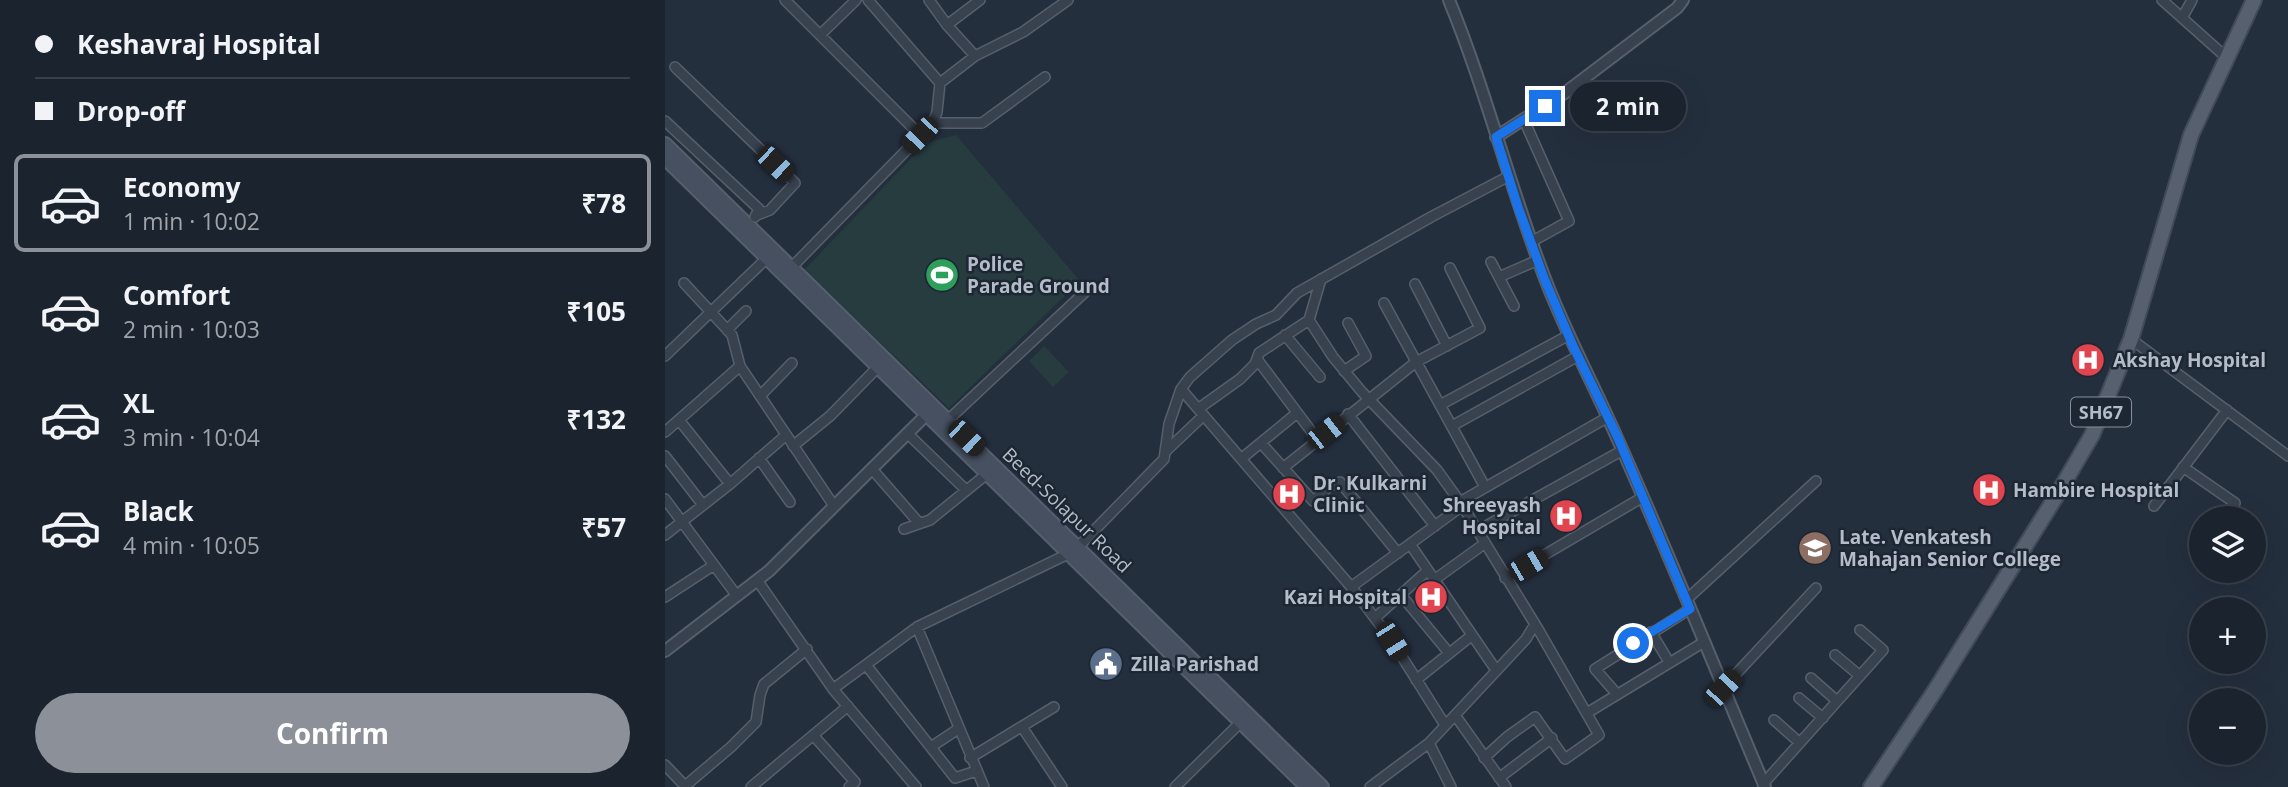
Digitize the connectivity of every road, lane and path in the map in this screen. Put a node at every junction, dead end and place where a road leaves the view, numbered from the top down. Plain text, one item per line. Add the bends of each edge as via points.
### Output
1 (785, 0) edge
2 (856, 0) edge
3 (868, 0) edge
4 (929, 0) edge
5 (980, 0) edge
6 (1067, 0) edge
7 (1449, 0) edge
8 (1683, 0) edge
9 (2162, 0) edge
10 (2192, 0) edge
11 (2254, 0) edge
12 (2182, 18) junction
13 (947, 25) junction
14 (820, 35) junction
15 (975, 56) junction
16 (2227, 58) junction
17 (674, 67) dead end
18 (1045, 77) dead end
19 (940, 83) junction
20 (1524, 120) junction
21 (665, 121) edge
22 (933, 123) junction
23 (920, 135) junction
24 (1496, 137) junction
25 (665, 144) edge
26 (665, 158) edge
27 (1509, 176) junction
28 (753, 220) junction
29 (1531, 243) junction
30 (767, 258) junction
31 (1538, 260) junction
32 (1491, 262) dead end
33 (792, 267) junction
34 (1450, 268) dead end
35 (1499, 277) junction
36 (1321, 279) junction
37 (684, 283) dead end
38 (1415, 284) dead end
39 (1084, 293) dead end
40 (1384, 303) dead end
41 (1514, 306) dead end
42 (711, 312) junction
43 (745, 312) dead end
44 (1309, 320) junction
45 (1348, 323) dead end
46 (727, 330) junction
47 (1285, 335) junction
48 (1569, 335) junction
49 (2131, 339) junction
50 (1447, 346) junction
51 (665, 356) edge
52 (1579, 356) junction
53 (1257, 359) junction
54 (1416, 362) junction
55 (792, 363) dead end
56 (740, 366) junction
57 (879, 367) junction
58 (1344, 371) junction
59 (1320, 377) dead end
60 (1181, 389) junction
61 (760, 396) junction
62 (1369, 399) junction
63 (1440, 405) junction
64 (2227, 410) junction
65 (1201, 413) junction
66 (927, 414) junction
67 (1297, 414) junction
68 (1349, 414) junction
69 (1608, 417) junction
70 (679, 419) junction
71 (948, 420) junction
72 (1452, 426) junction
73 (665, 432) edge
74 (908, 434) junction
75 (785, 436) junction
76 (1317, 439) junction
77 (1261, 443) junction
78 (793, 446) junction
79 (1623, 450) junction
80 (1165, 452) junction
81 (665, 456) edge
82 (2288, 456) edge
83 (759, 458) junction
84 (1241, 459) junction
85 (2183, 467) junction
86 (1283, 468) junction
87 (871, 469) junction
88 (988, 473) junction
89 (1816, 481) dead end
90 (730, 484) junction
91 (1485, 486) junction
92 (966, 491) junction
93 (1643, 497) junction
94 (665, 499) edge
95 (790, 502) dead end
96 (2235, 503) dead end
97 (1461, 504) junction
98 (703, 505) junction
99 (834, 506) junction
100 (2154, 506) dead end
101 (683, 523) junction
102 (919, 523) junction
103 (1435, 526) junction
104 (904, 529) dead end
105 (1477, 531) junction
106 (665, 535) edge
107 (1410, 544) junction
108 (1484, 544) junction
109 (1074, 550) junction
110 (1398, 553) junction
111 (714, 565) junction
112 (1427, 570) junction
113 (1505, 578) junction
114 (757, 580) junction
115 (1434, 580) junction
116 (1351, 587) junction
117 (1816, 588) dead end
118 (1401, 594) junction
119 (737, 596) junction
120 (665, 597) edge
121 (1688, 605) junction
122 (1375, 618) junction
123 (1535, 624) junction
124 (917, 627) junction
125 (1860, 630) dead end
126 (1651, 632) junction
127 (1471, 636) junction
128 (1704, 642) junction
129 (807, 649) junction
130 (665, 651) edge
131 (1450, 653) junction
132 (1835, 655) dead end
133 (1669, 662) junction
134 (866, 665) junction
135 (1496, 670) junction
136 (1860, 676) junction
137 (1811, 678) dead end
138 (1416, 680) junction
139 (1723, 688) junction
140 (833, 690) junction
141 (1616, 693) junction
142 (1799, 698) dead end
143 (1837, 701) junction
144 (848, 706) junction
145 (1054, 707) dead end
146 (1587, 713) junction
147 (1455, 715) junction
148 (1823, 718) junction
149 (1774, 720) dead end
150 (1241, 722) junction
151 (1445, 725) junction
152 (1022, 727) junction
153 (958, 729) junction
154 (813, 735) junction
155 (1552, 738) junction
156 (1429, 743) junction
157 (1800, 743) junction
158 (931, 747) junction
159 (970, 758) junction
160 (1484, 758) junction
161 (665, 765) edge
162 (976, 771) junction
163 (1499, 778) junction
164 (758, 785) edge
165 (910, 785) edge
166 (1764, 785) edge
167 (849, 787) edge
168 (984, 787) edge
169 (1062, 787) edge
170 (1175, 787) edge
171 (1307, 787) edge
172 (1322, 787) edge
173 (1370, 787) edge
174 (1451, 787) edge
175 (1506, 787) edge
176 (1871, 787) edge

1 - 14 street
2 - 14 street
3 - 19 street
4 - 13 street
5 - 13 street
6 - 15 street via 1023,32
7 - 24 street
8 - 20 street
9 - 12 street
10 - 12 street
11 - 16 main road, SH67
12 - 16 street
13 - 15 street
14 - 23 street
15 - 19 street
16 - 49 main road, SH67 via 2191,135
17 - 28 street via 795,183 770,210
18 - 22 street via 982,123
19 - 22 street
20 - 24 street
20 - 29 street via 1569,221
21 - 28 street via 759,209
22 - 23 street
23 - 33 street
24 - 27 street
25 - 28 main road, Beed-Solapur Road
26 - 30 main road, Beed-Solapur Road
27 - 29 street
27 - 36 street
28 - 33 main road, Beed-Solapur Road
29 - 31 street
30 - 42 street
30 - 57 main road, Beed-Solapur Road
31 - 35 street
31 - 48 street
32 - 35 street
33 - 71 main road, Beed-Solapur Road
34 - 50 street via 1480,328
35 - 41 street
36 - 44 street
36 - 60 street via 1297,293 1276,315 1232,340
37 - 42 street
38 - 50 street
39 - 71 street
40 - 54 street
42 - 46 street
42 - 51 street
43 - 46 street
44 - 47 street
44 - 58 street
45 - 58 street via 1366,356
46 - 56 street
47 - 53 street
47 - 59 street
48 - 52 street
48 - 63 street
49 - 64 street
49 - 176 main road, SH67 via 2092,435
50 - 54 street
52 - 69 street
52 - 72 street
53 - 65 street
53 - 67 street
54 - 62 street
54 - 63 street
55 - 61 street
56 - 61 street
56 - 70 street
57 - 66 main road, Beed-Solapur Road
57 - 78 street
58 - 62 street
60 - 65 street
60 - 80 street
61 - 75 street
62 - 68 street
62 - 97 street via 1437,470
63 - 72 street
64 - 82 street
64 - 85 street
65 - 80 street
65 - 84 street
66 - 74 street
66 - 88 main road, Beed-Solapur Road
67 - 76 street
67 - 77 street
68 - 76 street
68 - 103 street
69 - 79 street
69 - 91 street
70 - 73 street
70 - 90 street
71 - 109 main road, Beed-Solapur Road
72 - 91 street
74 - 87 street
74 - 92 street
75 - 78 street
75 - 83 street
76 - 86 street
77 - 84 street
77 - 86 street
78 - 99 street
79 - 93 street
79 - 105 street
80 - 109 street via 1164,459
81 - 98 street
83 - 90 street
83 - 95 street
84 - 116 street
85 - 96 street
85 - 100 street
86 - 110 street via 1313,501 1340,482
87 - 99 street
87 - 102 street
88 - 92 street
88 - 109 main road, Beed-Solapur Road
89 - 121 street
90 - 98 street
91 - 97 street
92 - 102 street via 930,520
93 - 113 street
93 - 121 street
94 - 101 street
97 - 103 street
97 - 105 street
98 - 101 street
99 - 114 street
101 - 106 street
101 - 111 street
102 - 104 street
103 - 107 street
105 - 108 street
107 - 110 street
107 - 112 street
108 - 113 street
108 - 115 street
109 - 124 street
109 - 150 main road, Beed-Solapur Road
109 - 172 main road, Beed-Solapur Road
110 - 116 street
111 - 119 street
111 - 120 street
112 - 115 street
112 - 118 street
113 - 123 street
114 - 119 street
114 - 129 street
115 - 127 street
116 - 122 street
117 - 139 street
118 - 122 street
118 - 131 street
119 - 130 street
121 - 126 street
121 - 128 street
122 - 138 street
123 - 135 street
123 - 146 street
124 - 134 street
124 - 153 street
125 - 136 street via 1883,649
126 - 133 street
126 - 141 street via 1595,669
127 - 131 street
127 - 135 street
128 - 133 street
128 - 139 street
129 - 140 street
129 - 161 street via 764,684 756,722 697,777 685,786
131 - 138 street
132 - 136 street
133 - 141 street
134 - 140 street
134 - 158 street
135 - 147 street
136 - 143 street
137 - 143 street
138 - 151 street
139 - 166 street
140 - 144 street
141 - 146 street
142 - 148 street
143 - 148 street
144 - 154 street
144 - 165 street
145 - 152 street
146 - 155 street via 1599,735 1565,759
147 - 151 street
147 - 160 street
148 - 157 street
149 - 157 street
150 - 170 street
150 - 171 main road, Beed-Solapur Road
151 - 156 street
152 - 159 street
152 - 169 street
153 - 158 street
153 - 159 street
154 - 164 street
154 - 167 street via 855,782
155 - 160 street via 1535,717
155 - 163 street
156 - 173 street
156 - 174 street
157 - 166 street
158 - 162 street via 955,778
159 - 162 street
160 - 163 street
162 - 168 street
163 - 175 street

